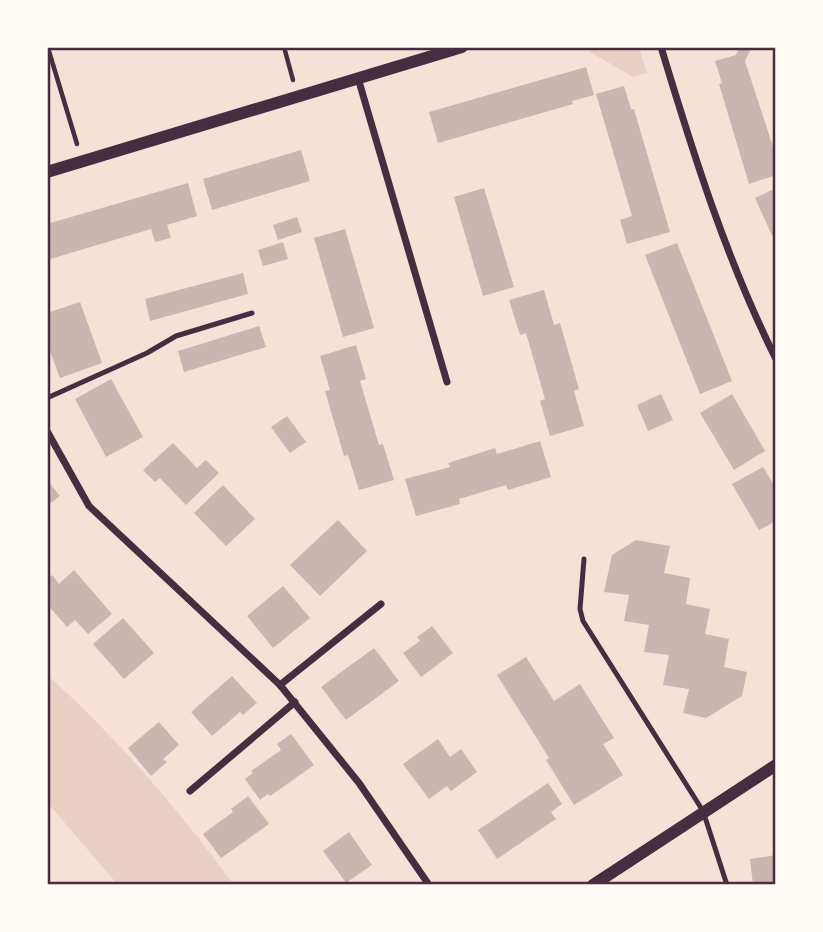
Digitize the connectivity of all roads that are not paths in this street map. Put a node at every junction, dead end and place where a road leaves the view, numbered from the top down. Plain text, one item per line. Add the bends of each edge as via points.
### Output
1 (462, 47) edge
2 (661, 47) edge
3 (358, 78) junction
4 (47, 172) edge
5 (252, 313) dead end
6 (776, 359) edge
7 (447, 382) dead end
8 (47, 398) edge
9 (47, 432) edge
10 (584, 559) dead end
11 (381, 604) dead end
12 (280, 685) junction
13 (295, 702) junction
14 (776, 765) edge
15 (190, 791) dead end
16 (703, 811) junction
17 (429, 885) edge
18 (593, 885) edge
19 (727, 885) edge

1 - 3 street
2 - 6 street via 716,222
3 - 4 street
3 - 7 street
5 - 8 lane via 176,336
9 - 12 street via 89,506
10 - 16 lane via 583,621
11 - 12 street
12 - 13 street
13 - 15 street
13 - 17 street via 359,783
14 - 16 street
16 - 18 street
16 - 19 lane

